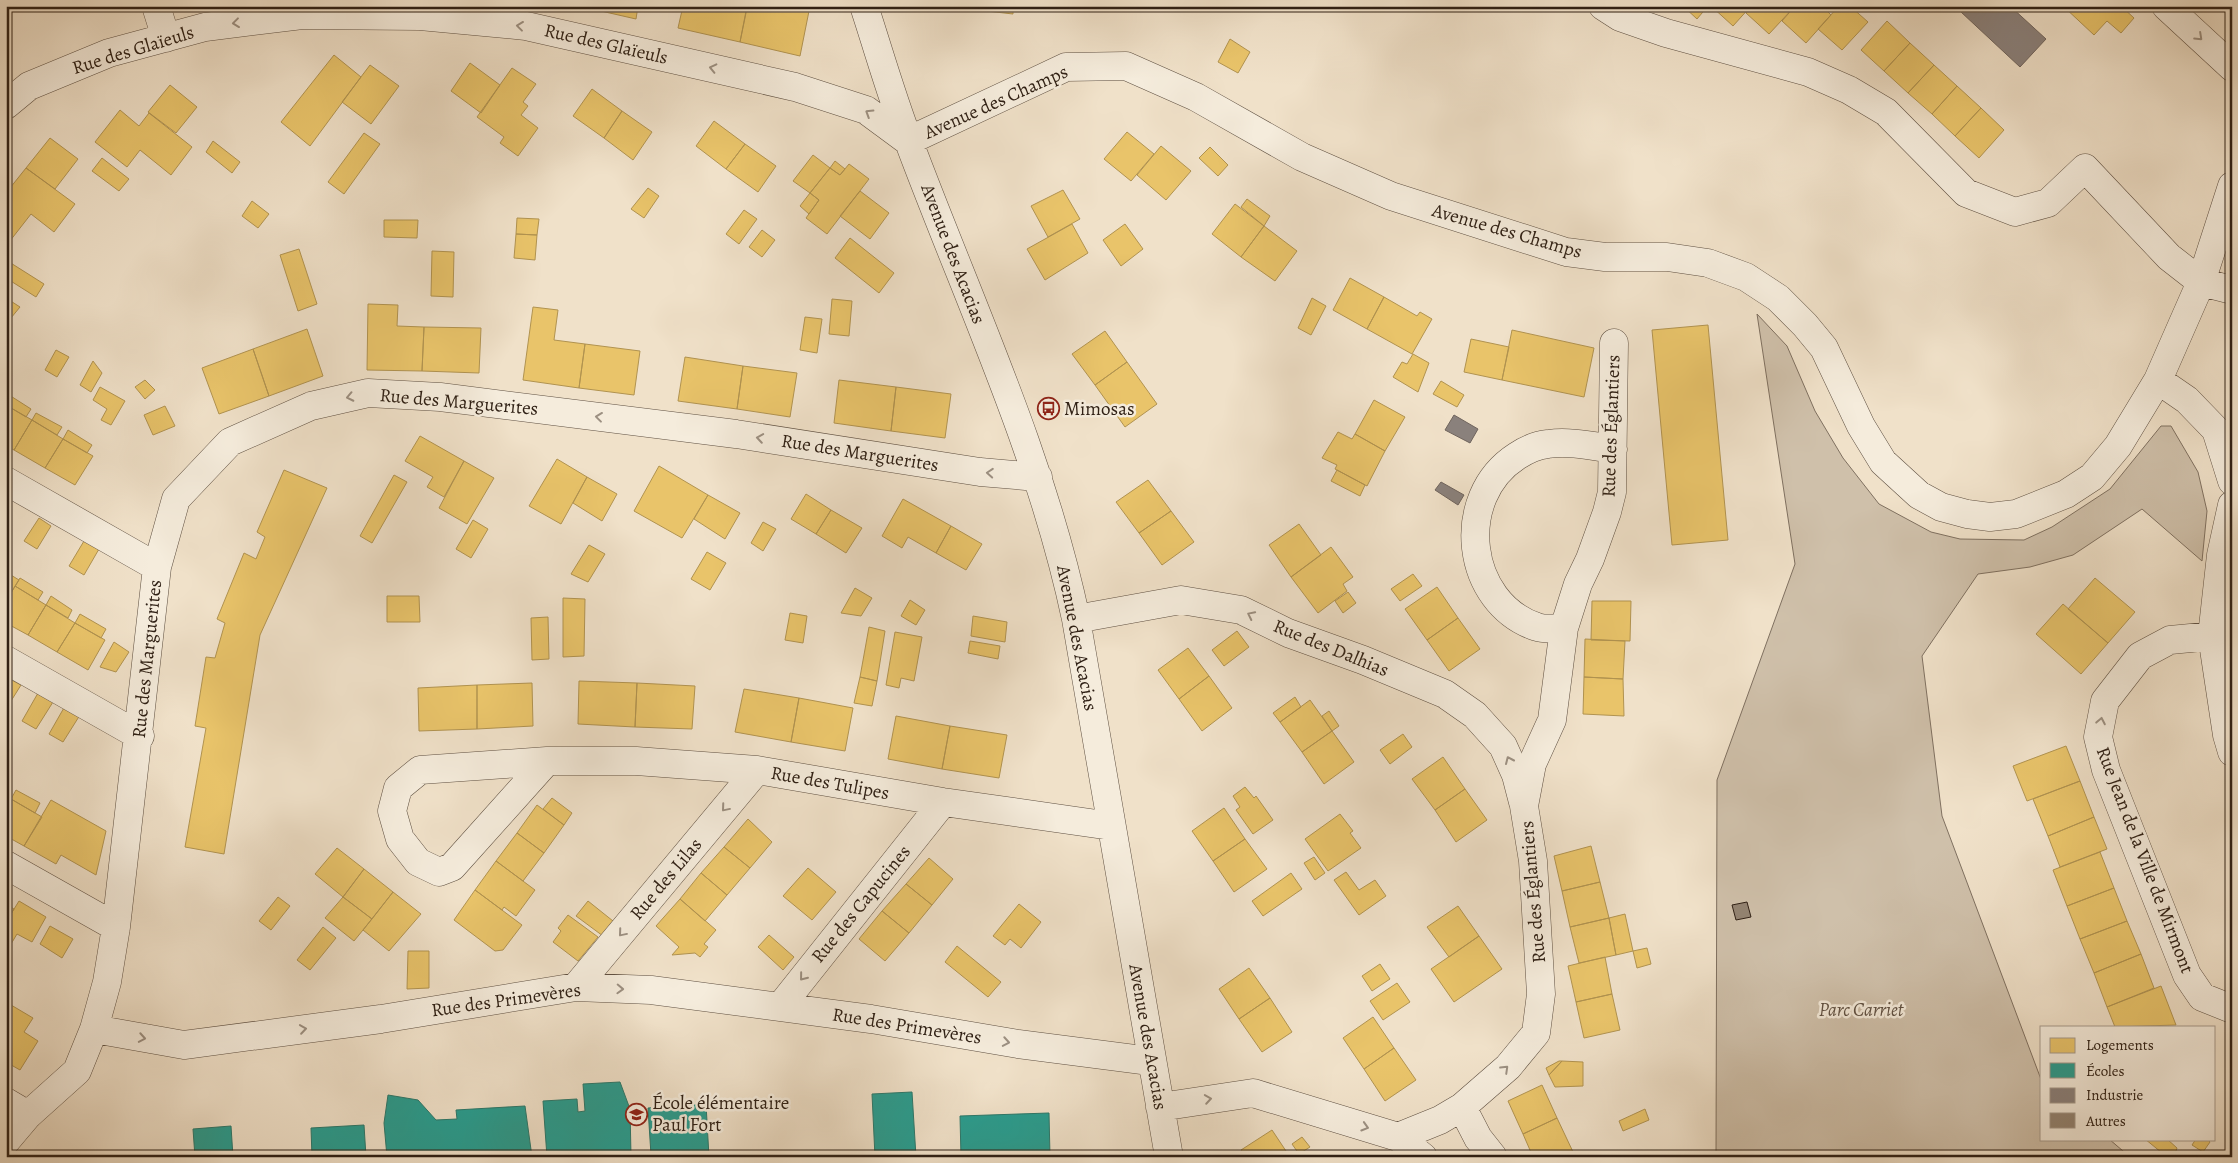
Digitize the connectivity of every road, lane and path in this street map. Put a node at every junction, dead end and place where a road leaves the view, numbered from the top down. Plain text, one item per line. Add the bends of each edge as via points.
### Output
1 (156, 6) edge
2 (864, 6) edge
3 (1603, 6) edge
4 (2166, 6) edge
5 (166, 38) junction
6 (2232, 67) edge
7 (6, 105) edge
8 (908, 141) junction
9 (2232, 186) edge
10 (2201, 282) junction
11 (2232, 290) edge
12 (1614, 343) dead end
13 (2158, 380) junction
14 (1613, 449) junction
15 (1038, 477) junction
16 (6, 481) edge
17 (2232, 481) edge
18 (2232, 505) edge
19 (157, 567) junction
20 (1076, 619) junction
21 (1564, 628) junction
22 (2212, 636) junction
23 (6, 660) edge
24 (2226, 689) edge
25 (140, 736) junction
26 (2232, 752) edge
27 (547, 761) junction
28 (756, 770) junction
29 (943, 802) junction
30 (1524, 806) junction
31 (1111, 826) junction
32 (6, 865) edge
33 (116, 927) junction
34 (576, 987) junction
35 (780, 1007) junction
36 (2232, 1009) edge
37 (94, 1029) junction
38 (1150, 1061) junction
39 (1160, 1107) junction
40 (1462, 1107) junction
41 (17, 1108) edge
42 (1398, 1137) junction
43 (6, 1141) edge
44 (1169, 1157) edge
45 (1423, 1157) edge
46 (1493, 1157) edge

1 - 5 street
2 - 8 street, Avenue des Acacias
3 - 10 street via 1620,18 1808,72 1849,90 1886,112 1966,193 2015,212 2048,203 2085,168 2169,257
4 -> 6 street
5 - 7 street, Rue des Glaïeuls via 109,53 29,86
8 -> 5 street, Rue des Glaïeuls via 866,110 795,87 526,26 420,16 302,14 205,27
8 - 13 street, Avenue des Champs via 1066,67 1126,66 1196,97 1302,157 1391,196 1566,252 1667,257 1708,263 1746,277 1778,298 1824,348 1861,426 1883,462 1919,495 1941,507 1967,514 1990,517 2016,514 2066,494 2092,477 2118,446
8 - 15 street, Avenue des Acacias
9 - 10 street, Avenue des Champs
10 - 11 street
10 - 13 street, Avenue des Champs
12 - 14 street, Rue des Églantiers
13 - 17 street via 2187,400 2216,430
14 - 21 street, Rue des Églantiers via 1612,492 1607,512
14 - 21 street via 1547,444 1524,451 1499,468 1480,499 1475,546 1486,584 1515,616 1539,628
15 -> 19 street, Rue des Marguerites via 980,472 726,433 440,397 368,394 311,406 230,442 176,498
15 - 20 street, Avenue des Acacias via 1065,567
16 - 19 street
18 - 22 street via 2221,556
19 - 25 street, Rue des Marguerites
30 -> 20 street, Rue des Dalhias via 1516,775 1503,746 1475,715 1445,694 1288,633 1241,610 1181,600
20 - 31 street, Avenue des Acacias
21 - 30 street, Rue des Églantiers via 1552,720 1532,764
22 - 24 street
36 -> 22 street, Rue Jean de la Ville de Mirmont via 2202,997 2187,975 2106,770 2098,737 2105,701 2140,656 2170,640
23 - 25 street
24 - 26 street via 2227,735
25 - 33 street, Rue des Marguerites
27 - 27 street, Rue des Tulipes via 452,867 439,872 418,862 400,839 392,811 398,788 420,770
27 - 28 street, Rue des Tulipes via 636,761
28 - 29 street, Rue des Tulipes
28 -> 34 street, Rue des Lilas
29 - 31 street, Rue des Tulipes
29 -> 35 street, Rue des Capucines
40 -> 30 street, Rue des Églantiers via 1508,1067 1536,1033 1541,994 1532,861
31 - 38 street, Avenue des Acacias
32 - 33 street
33 - 37 street, Rue des Marguerites via 107,982
34 -> 35 street, Rue des Primevères via 651,990
37 -> 34 street, Rue des Primevères via 184,1045 381,1019
35 -> 38 street, Rue des Primevères
37 - 41 street via 77,1071
38 - 39 street, Avenue des Acacias
39 -> 42 street via 1253,1093
39 - 44 street, Avenue des Acacias
40 - 42 street, Rue des Églantiers
40 - 46 street via 1478,1138
41 - 43 street
42 - 45 street

